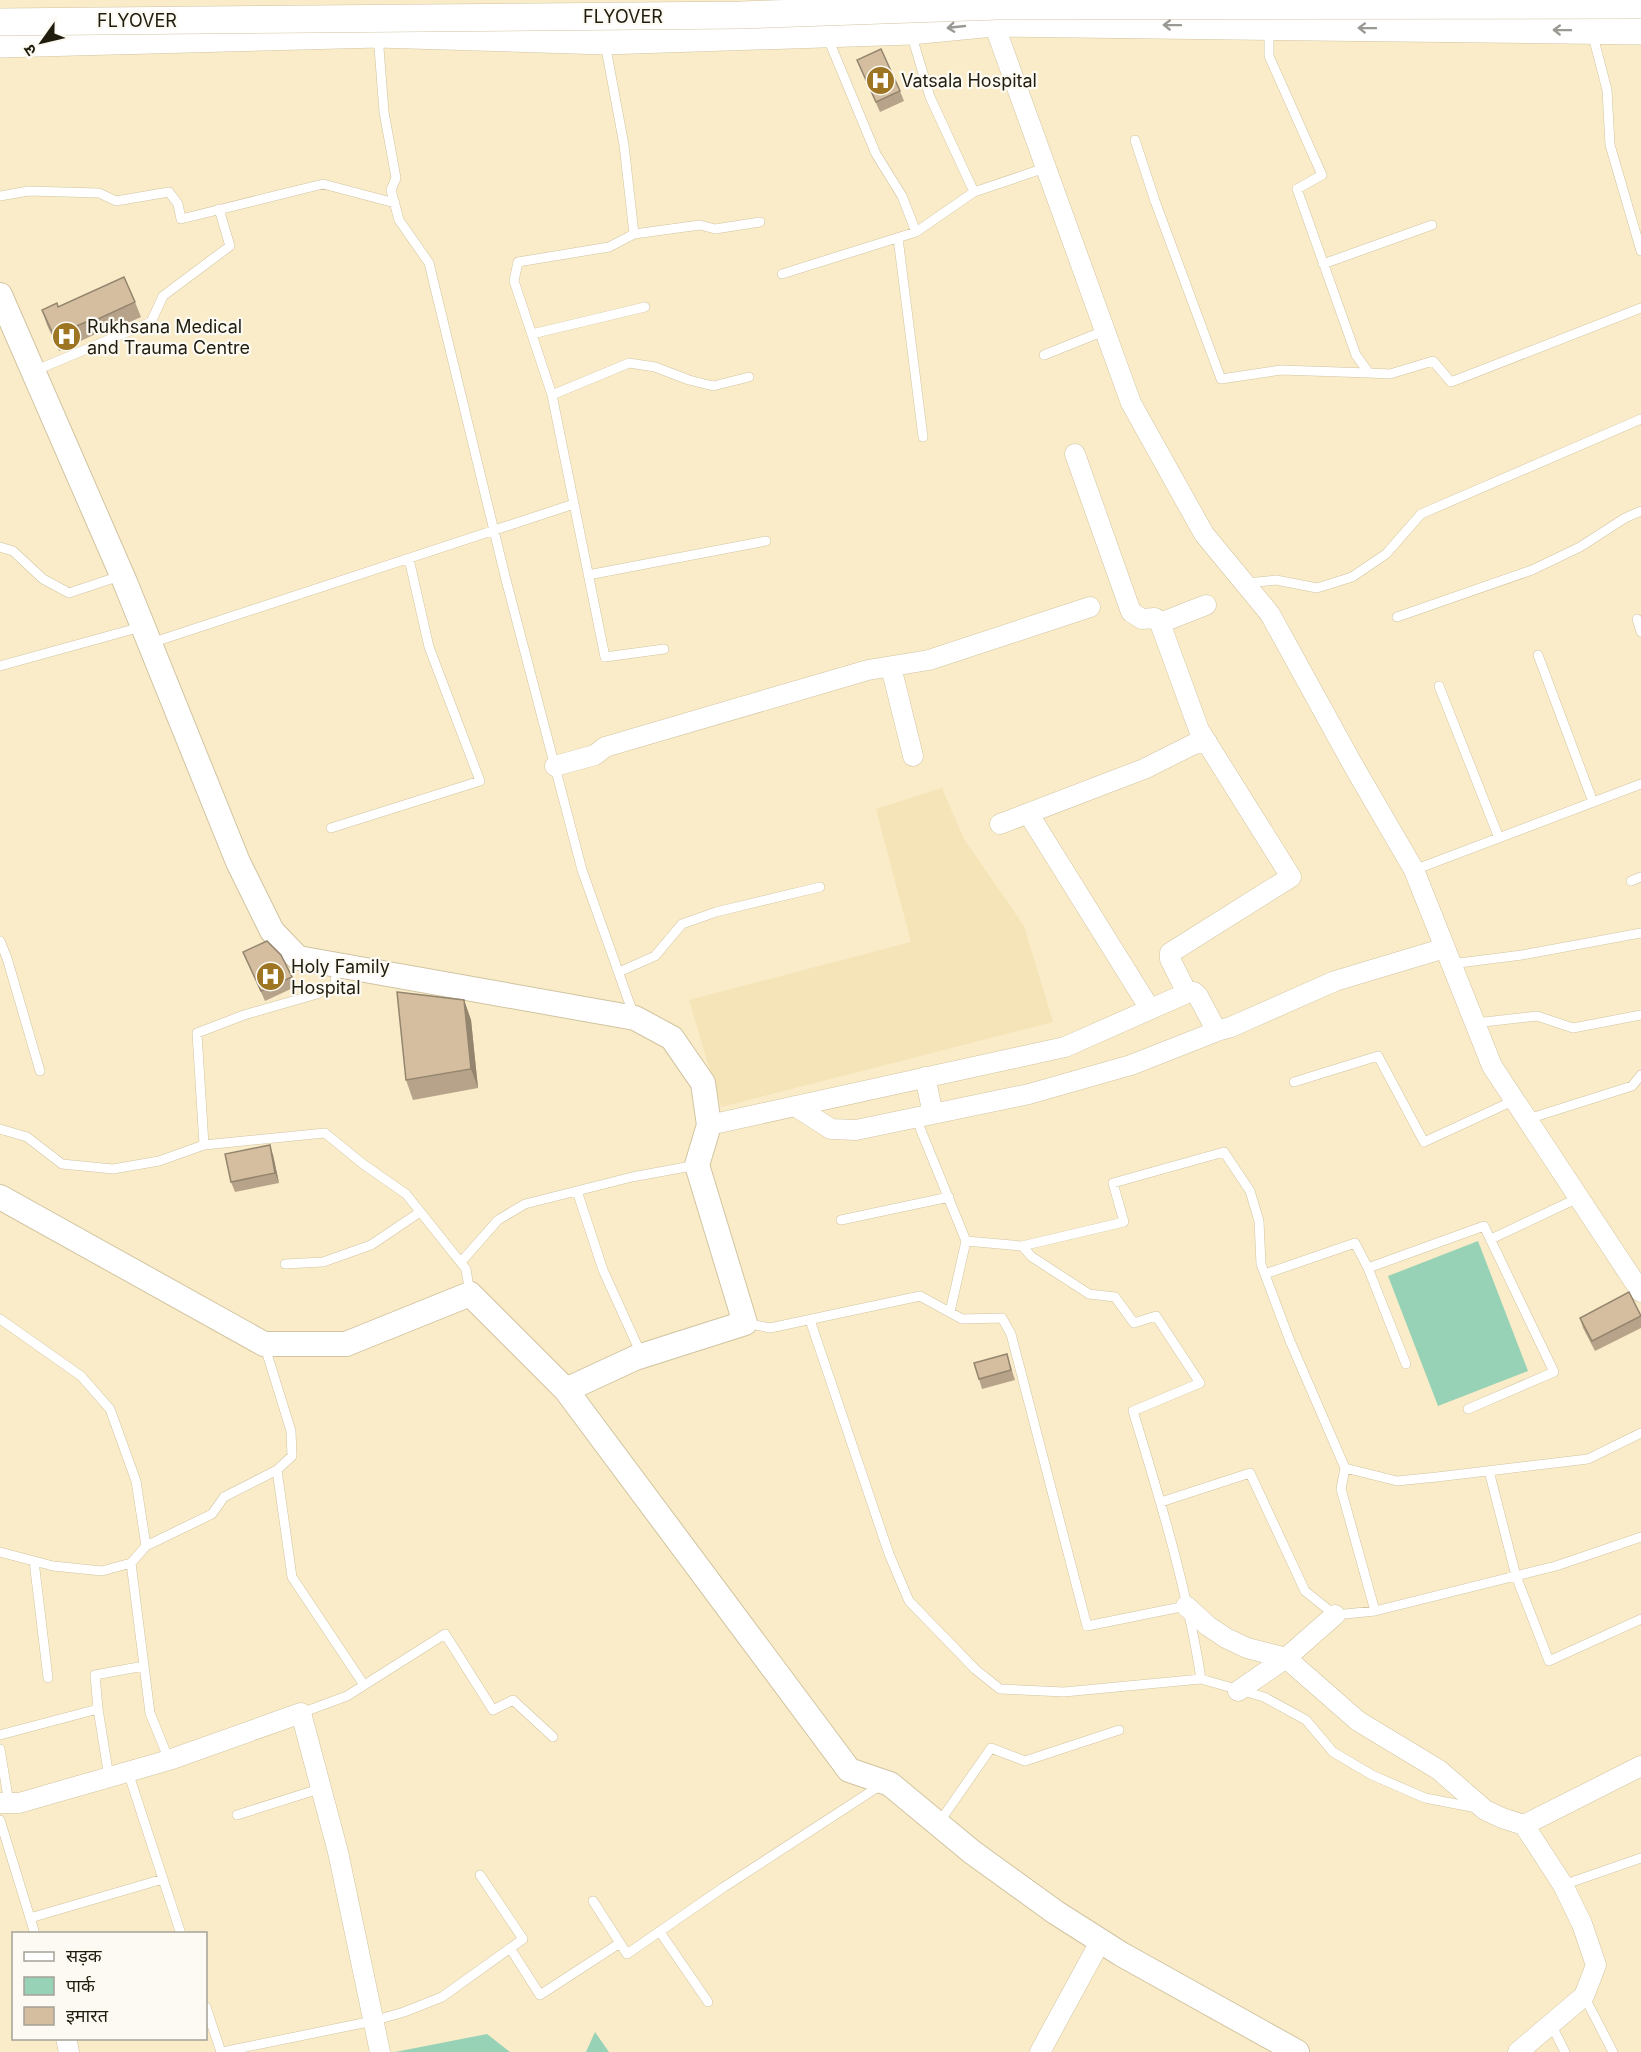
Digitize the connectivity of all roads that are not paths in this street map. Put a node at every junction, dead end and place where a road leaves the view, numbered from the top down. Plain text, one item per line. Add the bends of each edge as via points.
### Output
1 (1594, 0) edge
2 (1641, 5) edge
3 (989, 12) edge
4 (1242, 13) edge
5 (0, 22) edge
6 (1269, 26) junction
7 (1591, 30) junction
8 (910, 31) junction
9 (1641, 31) edge
10 (378, 34) junction
11 (826, 34) junction
12 (605, 40) junction
13 (0, 44) edge
14 (1135, 140) dead end
15 (1045, 168) junction
16 (974, 192) junction
17 (0, 196) edge
18 (394, 203) junction
19 (219, 209) junction
20 (760, 222) dead end
21 (1432, 225) dead end
22 (916, 232) junction
23 (634, 234) junction
24 (898, 238) junction
25 (1641, 251) edge
26 (1323, 264) junction
27 (782, 274) dead end
28 (0, 295) edge
29 (645, 307) dead end
30 (1641, 308) edge
31 (1104, 331) junction
32 (532, 334) junction
33 (1044, 354) dead end
34 (34, 371) junction
35 (1369, 373) junction
36 (749, 377) dead end
37 (552, 395) junction
38 (1641, 419) edge
39 (923, 437) dead end
40 (1075, 454) dead end
41 (574, 504) junction
42 (1641, 511) edge
43 (494, 531) junction
44 (766, 541) dead end
45 (0, 547) edge
46 (409, 559) junction
47 (122, 575) junction
48 (588, 575) junction
49 (1245, 583) junction
50 (1206, 605) dead end
51 (1090, 607) dead end
52 (1397, 618) dead end
53 (1637, 619) dead end
54 (1160, 623) junction
55 (1641, 632) edge
56 (147, 635) junction
57 (664, 649) dead end
58 (1538, 655) dead end
59 (0, 666) edge
60 (891, 666) junction
61 (1439, 686) dead end
62 (1207, 742) junction
63 (914, 756) dead end
64 (555, 766) junction
65 (1641, 784) edge
66 (1593, 802) junction
67 (1028, 813) junction
68 (1000, 824) dead end
69 (332, 828) dead end
70 (1499, 838) junction
71 (1414, 870) junction
72 (1641, 877) edge
73 (1631, 881) dead end
74 (820, 887) dead end
75 (1641, 933) edge
76 (0, 941) edge
77 (1448, 956) junction
78 (4, 960) edge
79 (337, 965) junction
80 (619, 972) junction
81 (1187, 993) junction
82 (1150, 1009) junction
83 (1641, 1015) edge
84 (635, 1018) junction
85 (1475, 1023) junction
86 (1220, 1030) junction
87 (39, 1071) dead end
88 (1641, 1075) edge
89 (925, 1077) junction
90 (1294, 1082) dead end
91 (1515, 1100) junction
92 (795, 1106) junction
93 (1528, 1119) junction
94 (927, 1121) junction
95 (709, 1125) junction
96 (0, 1129) edge
97 (204, 1145) junction
98 (697, 1165) junction
99 (577, 1191) junction
100 (0, 1197) edge
101 (949, 1197) junction
102 (1580, 1197) junction
103 (420, 1212) junction
104 (841, 1220) dead end
105 (1491, 1239) junction
106 (966, 1241) junction
107 (1022, 1246) junction
108 (460, 1262) junction
109 (285, 1264) dead end
110 (1368, 1268) junction
111 (1635, 1273) edge
112 (1265, 1274) junction
113 (1641, 1292) edge
114 (470, 1294) junction
115 (950, 1312) junction
116 (0, 1319) edge
117 (810, 1320) junction
118 (745, 1323) junction
119 (264, 1344) junction
120 (642, 1356) junction
121 (1406, 1364) dead end
122 (566, 1390) junction
123 (1468, 1409) dead end
124 (1641, 1433) edge
125 (1345, 1468) junction
126 (277, 1470) junction
127 (1489, 1471) junction
128 (1161, 1502) junction
129 (1641, 1537) edge
130 (146, 1546) junction
131 (0, 1552) edge
132 (34, 1562) junction
133 (131, 1563) junction
134 (1516, 1576) junction
135 (1186, 1606) junction
136 (1375, 1611) junction
137 (1335, 1615) junction
138 (1641, 1619) edge
139 (1286, 1658) junction
140 (144, 1666) junction
141 (48, 1678) dead end
142 (1201, 1679) junction
143 (364, 1685) junction
144 (1238, 1691) junction
145 (98, 1709) junction
146 (302, 1713) junction
147 (1119, 1730) dead end
148 (0, 1735) edge
149 (553, 1737) dead end
150 (0, 1749) edge
151 (169, 1761) junction
152 (1641, 1766) edge
153 (119, 1775) junction
154 (885, 1782) junction
155 (322, 1788) junction
156 (3, 1809) edge
157 (1485, 1810) junction
158 (237, 1815) dead end
159 (938, 1824) junction
160 (1524, 1825) junction
161 (1641, 1858) edge
162 (480, 1875) dead end
163 (163, 1879) junction
164 (1563, 1885) junction
165 (593, 1901) dead end
166 (30, 1918) junction
167 (34, 1932) edge
168 (180, 1932) edge
169 (660, 1932) junction
170 (1101, 1940) junction
171 (620, 1943) junction
172 (510, 1948) junction
173 (1584, 1996) junction
174 (708, 2002) dead end
175 (207, 2010) edge
176 (373, 2020) junction
177 (1551, 2024) junction
178 (221, 2052) edge
179 (380, 2052) edge
180 (1040, 2052) edge
181 (1297, 2052) edge
182 (1518, 2052) edge
183 (1565, 2052) edge
184 (1613, 2052) edge

1 - 7 lane
2 - 5 main road, FLYOVER, bridge via 998,6 741,15
4 -> 3 main road
3 -> 8 main road
3 - 15 street
4 - 6 main road
7 -> 6 main road
6 - 26 lane via 1269,56 1322,175 1296,189
7 - 9 main road
7 - 25 lane via 1607,90 1610,145
8 - 11 main road
8 - 16 lane via 930,97
10 - 12 main road
10 - 13 main road
10 - 18 lane via 384,112 396,178 391,190
11 - 12 main road
11 - 22 lane via 876,153 902,196
12 - 23 lane via 624,145
14 - 35 lane via 1221,379 1281,370
15 - 16 lane
15 - 31 street
16 - 22 lane
17 - 19 lane via 28,191 99,193 117,201 169,192 178,204 181,219
18 - 19 lane via 323,184
18 - 43 lane via 399,220 429,263
19 - 34 lane via 230,246 163,296 151,322
20 - 23 lane
21 - 26 lane
22 - 24 lane
23 - 32 lane via 609,247 518,262 514,281
24 - 27 lane
24 - 39 lane
26 - 35 lane via 1356,355
28 - 34 street
29 - 32 lane
30 - 35 lane via 1451,382 1433,361 1390,374
31 - 33 lane
31 - 49 street via 1131,403 1204,534
32 - 37 lane
34 - 47 street
36 - 37 lane via 713,386 655,367 629,363
37 - 41 lane
38 - 49 lane via 1421,514 1386,554 1352,577 1317,588 1276,580
40 - 54 street via 1131,612
41 - 43 lane
41 - 48 lane
42 - 52 lane via 1532,570
43 - 46 lane
43 - 64 lane
44 - 48 lane
45 - 47 lane via 13,551 43,579 69,593
46 - 56 lane
46 - 69 lane via 429,647 480,781
47 - 56 street
48 - 57 lane via 605,657
49 - 71 street via 1270,614
50 - 54 street
51 - 60 street via 929,660
53 - 55 lane
54 - 62 street via 1199,730
56 - 59 lane
56 - 79 street via 238,862 272,931 298,958
58 - 66 lane
60 - 63 street
60 - 64 street via 605,747 595,755
61 - 70 lane
62 - 67 street
62 - 81 street via 1291,877 1170,953
64 - 80 lane via 582,870
65 - 66 lane
66 - 70 lane
67 - 68 street
67 - 82 street
70 - 71 lane
71 - 77 street
72 - 73 lane
74 - 80 lane via 682,924 655,956
75 - 77 lane via 1522,955
76 - 78 lane
77 - 85 street
77 - 86 street via 1335,981
78 - 87 lane
79 - 84 street
79 - 97 lane via 335,984 317,994 196,1033
80 - 84 lane
81 - 82 street
81 - 86 street via 1198,996
82 - 89 street via 1065,1047
83 - 85 lane via 1573,1028 1537,1016
84 - 95 street via 672,1038 697,1074 703,1083
85 - 91 street via 1492,1066
86 - 94 street via 1131,1065
88 - 93 lane via 1632,1086
89 - 92 street
89 - 94 street
90 - 91 lane via 1378,1056 1424,1142
91 - 93 street
92 - 94 street via 831,1129 856,1130
92 - 95 street
93 - 102 street
94 - 101 lane
95 - 98 street
96 - 97 lane via 27,1137 62,1164 113,1169 159,1161
97 - 103 lane via 325,1133 406,1194
98 - 99 lane
98 - 118 street
99 - 108 lane via 525,1204 498,1220
99 - 120 lane via 603,1270
100 - 119 street
101 - 104 lane
101 - 106 lane
102 - 105 lane
102 - 111 street
103 - 108 lane
103 - 109 lane via 371,1245 323,1262
105 - 110 lane via 1484,1226
105 - 123 lane via 1554,1372
106 - 107 lane
106 - 115 lane
107 - 112 lane via 1124,1222 1113,1183 1224,1152 1250,1191 1259,1221
107 - 128 lane via 1032,1257 1089,1294 1115,1297 1134,1323 1156,1316 1200,1383 1133,1411
108 - 114 lane via 466,1269
110 - 112 lane via 1355,1243
110 - 121 lane
111 - 113 street
112 - 125 lane
114 - 119 street via 346,1344
114 - 122 street
115 - 117 lane via 920,1296
115 - 135 lane via 962,1319 1002,1318 1011,1334 1087,1626
116 - 130 lane via 81,1376 110,1409 136,1480
117 - 118 lane via 770,1328
117 - 142 lane via 889,1554 909,1601 975,1669 1000,1689 1064,1692
118 - 120 street
119 - 126 lane via 291,1431 292,1456
120 - 122 street
122 - 154 street via 849,1770
124 - 127 lane via 1588,1459
125 - 127 lane via 1397,1481
125 - 136 lane via 1341,1489
126 - 130 lane via 224,1497 212,1514
126 - 143 lane via 292,1577
127 - 134 lane
128 - 135 lane
128 - 137 lane via 1250,1473 1305,1592
129 - 134 lane
130 - 133 lane
131 - 132 lane
132 - 133 lane via 102,1571
132 - 141 lane
133 - 140 lane
134 - 136 lane
134 - 138 lane via 1549,1661
135 - 139 street via 1226,1638
135 - 142 lane
136 - 137 lane
137 - 139 street
139 - 144 street
139 - 157 street via 1358,1721 1439,1770
140 - 145 lane via 95,1675
140 - 151 lane via 150,1713
142 - 144 lane
143 - 146 lane via 347,1696
143 - 149 lane via 445,1634 493,1710 513,1700
144 - 157 lane via 1264,1697 1306,1720 1333,1752 1372,1775 1425,1798
145 - 148 lane
145 - 153 lane
146 - 151 street
146 - 155 street
147 - 159 lane via 1025,1761 992,1748
150 - 156 lane
151 - 153 street
152 - 160 street
153 - 156 street
153 - 163 lane
154 - 159 street
154 - 169 lane
155 - 158 lane
155 - 176 street
156 - 166 lane
157 - 160 street
159 - 170 street via 1055,1912
160 - 164 street
161 - 164 lane
162 - 172 lane via 523,1939
163 - 166 lane
163 - 168 lane
164 - 173 street via 1596,1965
165 - 171 lane
166 - 167 lane
169 - 171 lane via 627,1954
169 - 174 lane
170 - 180 street
170 - 181 street
171 - 172 lane via 540,1995
172 - 176 lane via 442,1997
173 - 177 street
173 - 184 lane
175 - 178 lane
176 - 178 lane
176 - 179 street
177 - 182 street
177 - 183 lane

